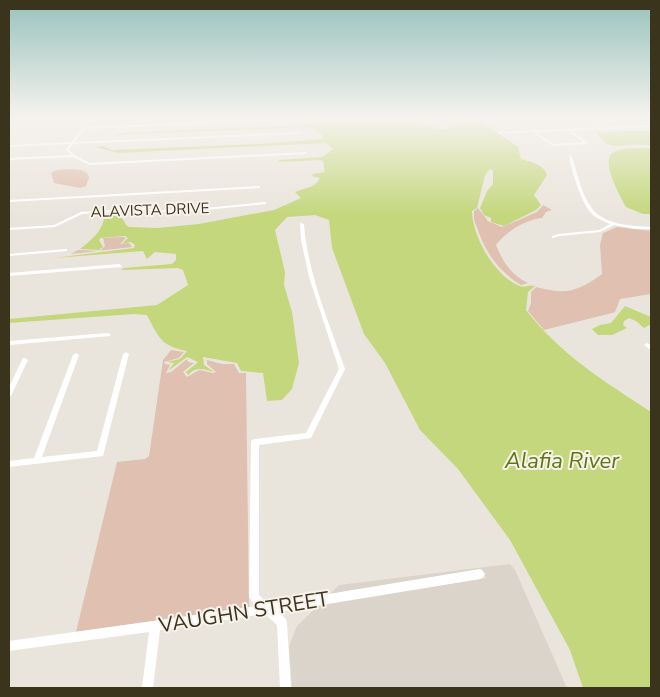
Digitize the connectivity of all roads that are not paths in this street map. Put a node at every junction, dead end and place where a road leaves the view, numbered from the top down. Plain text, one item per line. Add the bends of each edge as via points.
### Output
1 (68, 151) edge
2 (306, 153) dead end
3 (74, 156) junction
4 (570, 156) dead end
5 (9, 159) edge
6 (259, 188) dead end
7 (9, 201) edge
8 (265, 203) dead end
9 (614, 223) junction
10 (302, 224) dead end
11 (651, 228) edge
12 (9, 229) edge
13 (554, 237) dead end
14 (65, 250) dead end
15 (9, 255) edge
16 (119, 266) dead end
17 (9, 275) edge
18 (108, 335) dead end
19 (9, 344) edge
20 (126, 354) dead end
21 (76, 355) dead end
22 (25, 360) dead end
23 (9, 394) edge
24 (37, 461) junction
25 (9, 464) edge
26 (480, 574) dead end
27 (266, 609) junction
28 (155, 626) junction
29 (9, 646) edge
30 (148, 688) edge
31 (286, 688) edge

1 - 3 street
2 - 3 street via 89,164
3 - 5 street
4 - 9 street via 589,208
6 - 7 street
8 - 12 street, ALAVISTA DRIVE via 176,212 144,209 81,212 55,226
9 - 11 street
9 - 13 street via 600,231
10 - 27 street via 312,280 342,369 308,436 255,442 254,597
14 - 15 street
16 - 17 street
18 - 19 street
20 - 24 street via 100,454
21 - 24 street
22 - 23 street
24 - 25 street
26 - 27 street, VAUGHN STREET
27 - 28 street, VAUGHN STREET
27 - 31 street via 282,623
28 - 29 street, VAUGHN STREET
28 - 30 street

